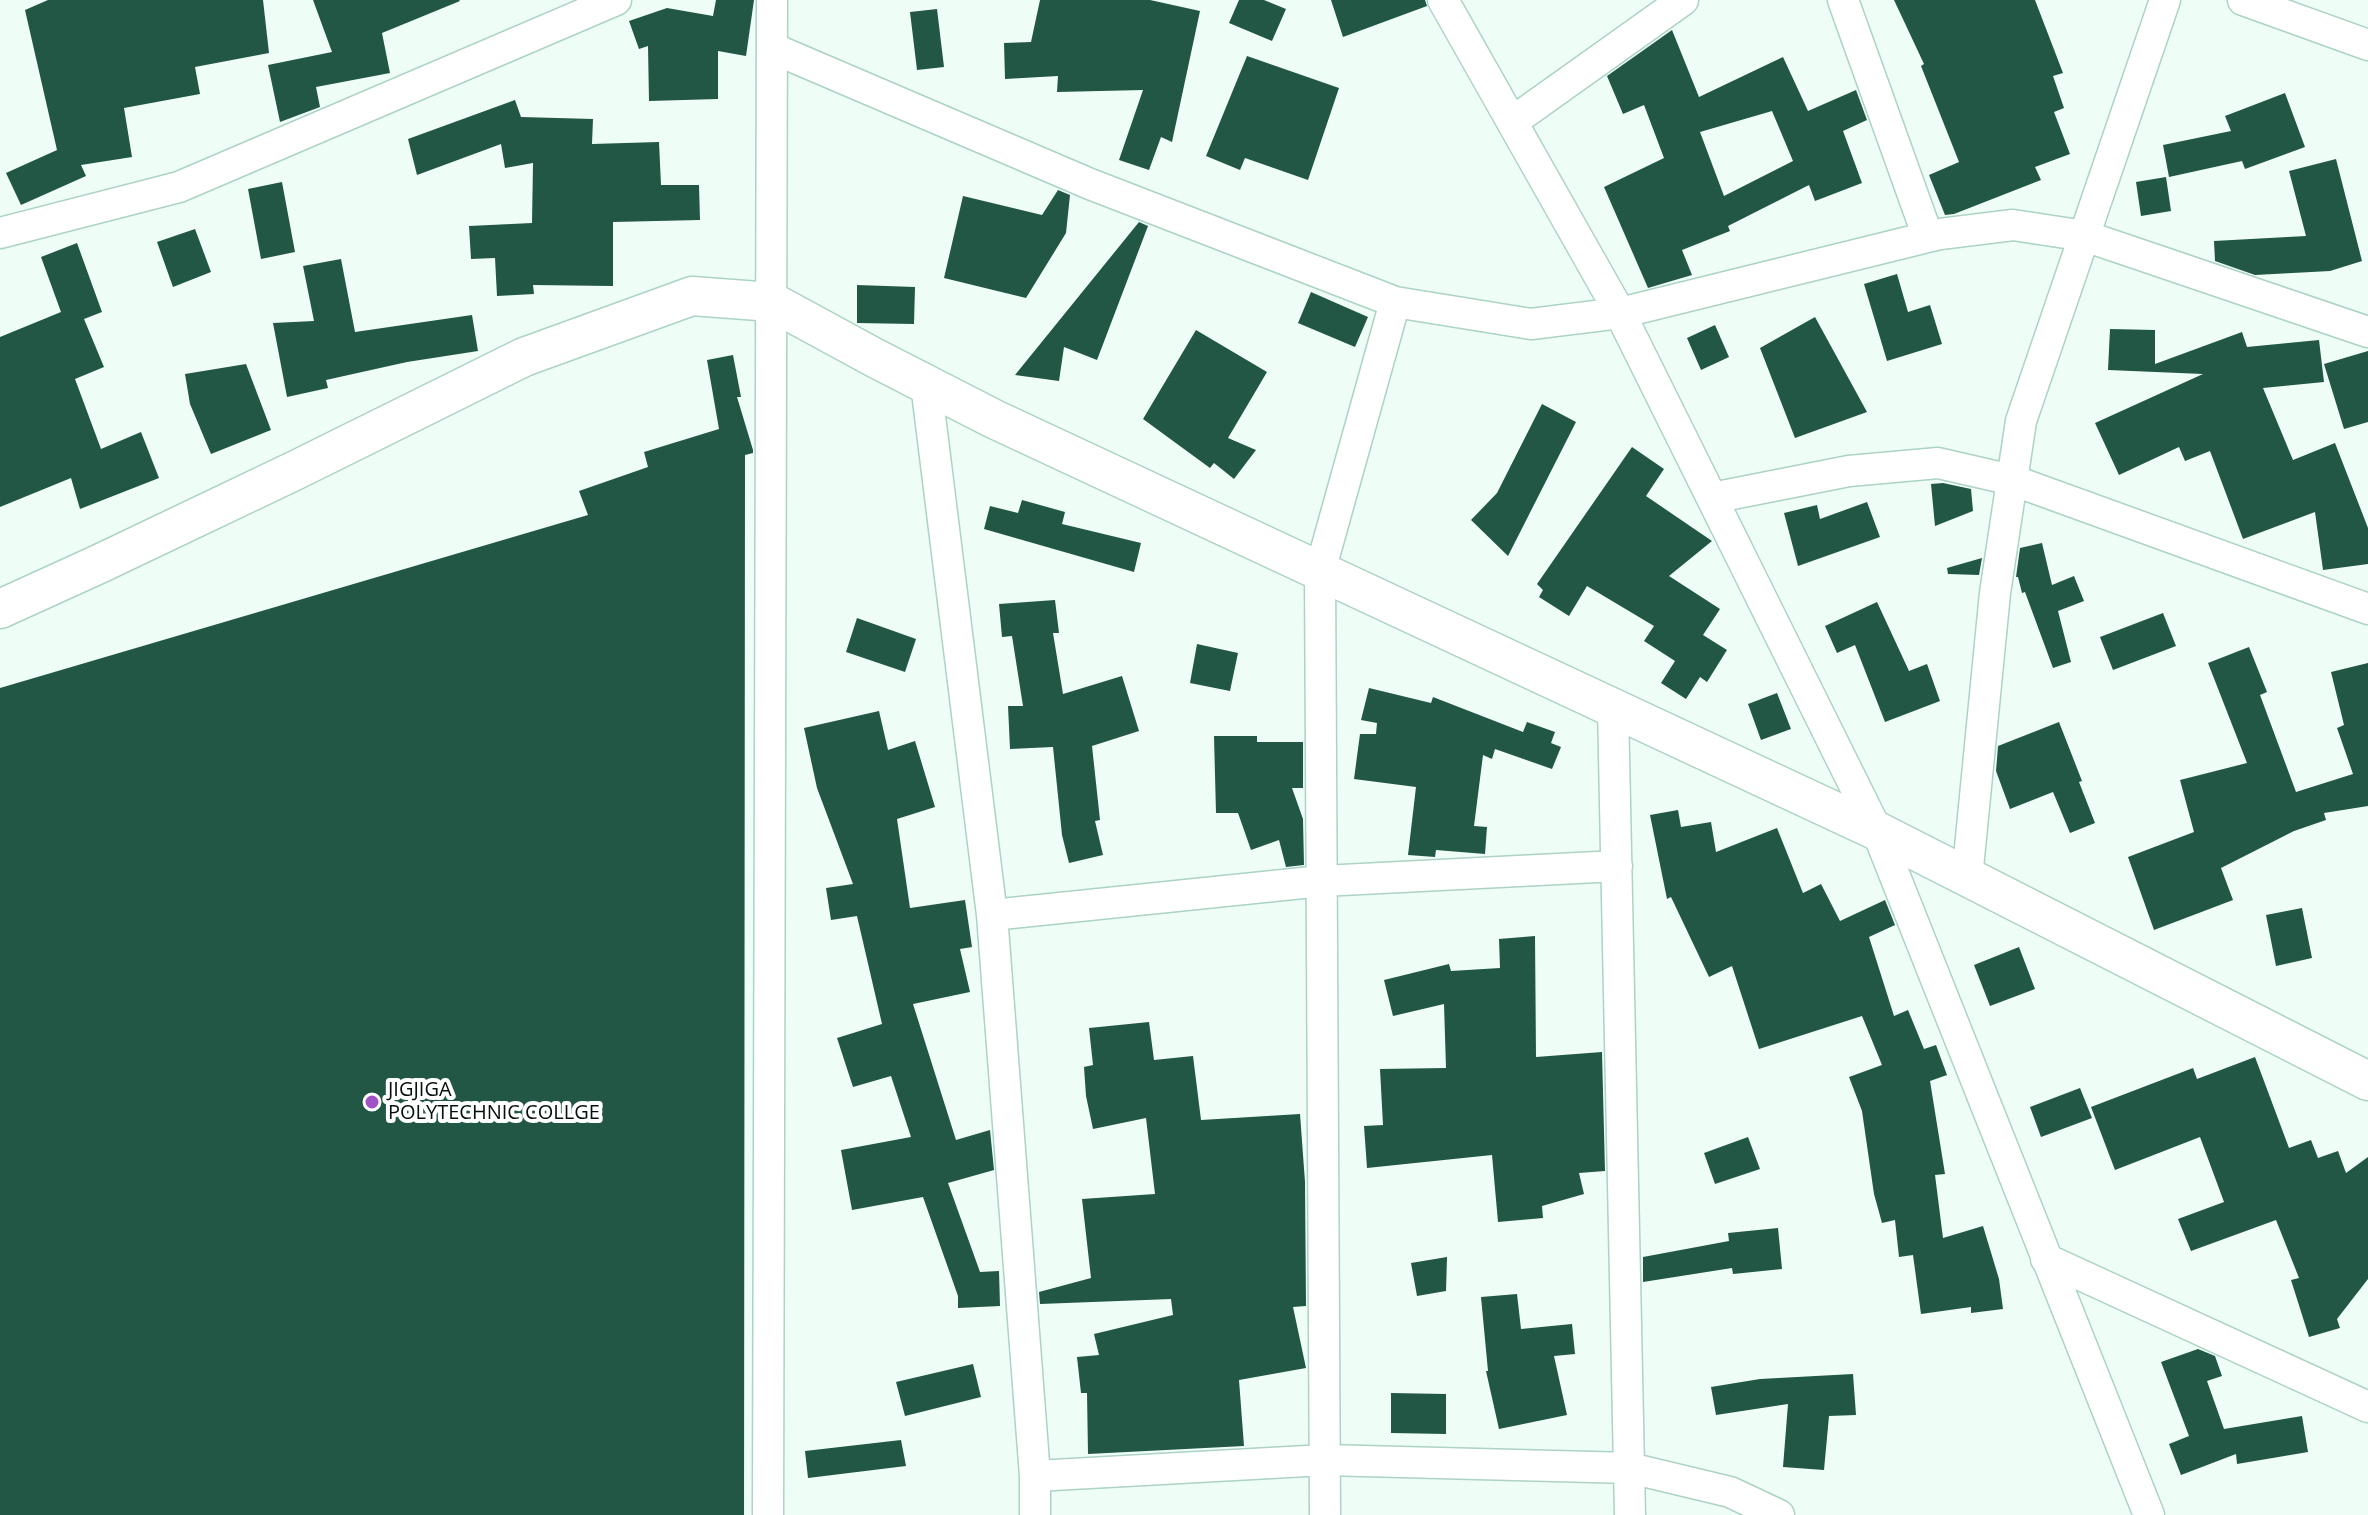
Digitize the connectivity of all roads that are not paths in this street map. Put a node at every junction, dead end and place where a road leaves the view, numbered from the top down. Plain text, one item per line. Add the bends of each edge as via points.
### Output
1 (616, 0) edge
2 (772, 0) edge
3 (1443, 0) edge
4 (1683, 0) edge
5 (1843, 0) edge
6 (2165, 0) edge
7 (2243, 0) edge
8 (2368, 45) edge
9 (772, 48) junction
10 (1512, 122) junction
11 (0, 233) edge
12 (2085, 236) junction
13 (1928, 237) junction
14 (772, 302) junction
15 (1395, 302) junction
16 (1620, 313) junction
17 (2368, 332) edge
18 (926, 384) junction
19 (2012, 480) junction
20 (1712, 498) junction
21 (1320, 571) junction
22 (0, 609) edge
23 (2368, 609) edge
24 (1613, 708) junction
25 (1877, 831) junction
26 (1617, 866) junction
27 (1967, 878) junction
28 (1322, 881) junction
29 (992, 915) junction
30 (2368, 1081) edge
31 (2046, 1259) junction
32 (2368, 1407) edge
33 (1325, 1460) junction
34 (1630, 1468) junction
35 (1035, 1476) junction
36 (768, 1515) edge
37 (1035, 1515) edge
38 (1325, 1515) edge
39 (1630, 1515) edge
40 (1779, 1515) edge
41 (2149, 1515) edge

1 - 11 street via 179,187
2 - 9 street
3 - 10 street
4 - 10 street
5 - 13 street
6 - 12 street
7 - 8 street
9 - 14 street
9 - 15 street via 1090,184
10 - 16 street
12 - 13 street via 2013,225
12 - 17 street
12 - 19 street via 2021,421
13 - 16 street
14 - 18 street
14 - 22 street via 692,296 524,357
14 - 36 street
15 - 16 street via 1531,324
15 - 21 street
16 - 20 street
18 - 21 street
18 - 29 street
19 - 20 street via 1938,463 1849,471
19 - 23 street
19 - 27 street via 1995,593
20 - 25 street
21 - 24 street
21 - 28 street
24 - 25 street
24 - 26 street
25 - 27 street
25 - 31 street
26 - 28 street
26 - 34 street
27 - 30 street
28 - 29 street
28 - 33 street
29 - 35 street
31 - 32 street
31 - 41 street
33 - 34 street
33 - 35 street
33 - 38 street
34 - 39 street
34 - 40 street via 1730,1492
35 - 37 street

